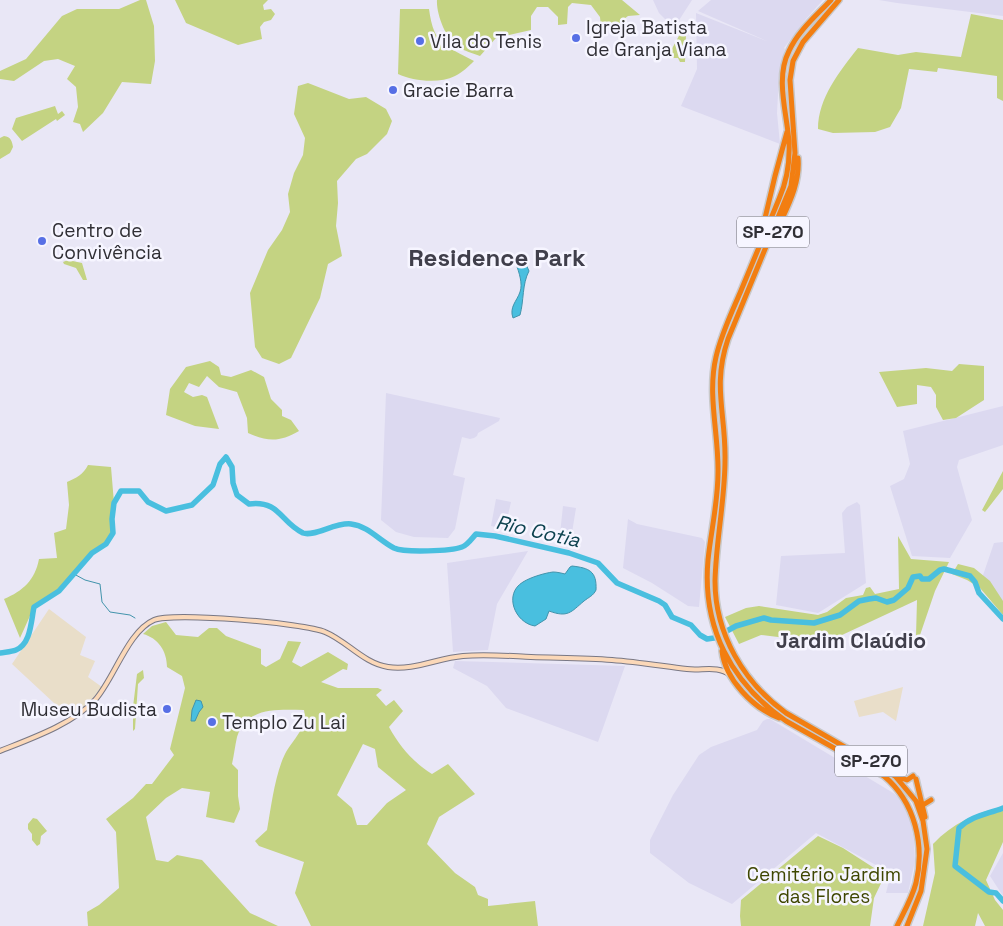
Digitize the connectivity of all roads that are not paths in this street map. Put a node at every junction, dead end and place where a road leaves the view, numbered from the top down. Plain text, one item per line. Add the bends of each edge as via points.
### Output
1 (831, 0) edge
2 (839, 0) edge
3 (788, 130) junction
4 (757, 252) junction
5 (721, 644) junction
6 (723, 659) junction
7 (713, 669) junction
8 (731, 677) junction
9 (786, 720) junction
10 (0, 751) edge
11 (895, 776) junction
12 (931, 800) dead end
13 (923, 805) junction
14 (926, 837) junction
15 (897, 926) edge
16 (907, 926) edge

1 - 3 highway, SP-270 via 794,42 786,59 783,82
2 - 11 highway, SP-270 via 803,42 793,61 790,80 799,170 795,189 770,239 721,363 719,389 726,459 715,583 722,626 748,676 776,706
3 - 4 highway
3 - 4 highway, SP-270 via 787,176
4 - 5 highway, SP-270 via 723,334 712,383 718,484 708,581 715,630
5 - 6 highway
5 - 9 highway, SP-270 via 746,686
6 - 7 main road
6 - 8 highway
7 - 8 main road via 723,670
7 - 10 main road via 692,670 611,660 491,655 388,667 309,626 166,617 153,620 140,631 88,707 58,725
8 - 9 highway via 760,708
9 - 15 highway, SP-270 via 884,776 907,804 916,826 918,870 911,897
11 - 13 highway via 907,780 914,777
11 - 14 highway, SP-270 via 916,801
12 - 13 highway
13 - 14 highway
14 - 16 highway, SP-270 via 921,890

